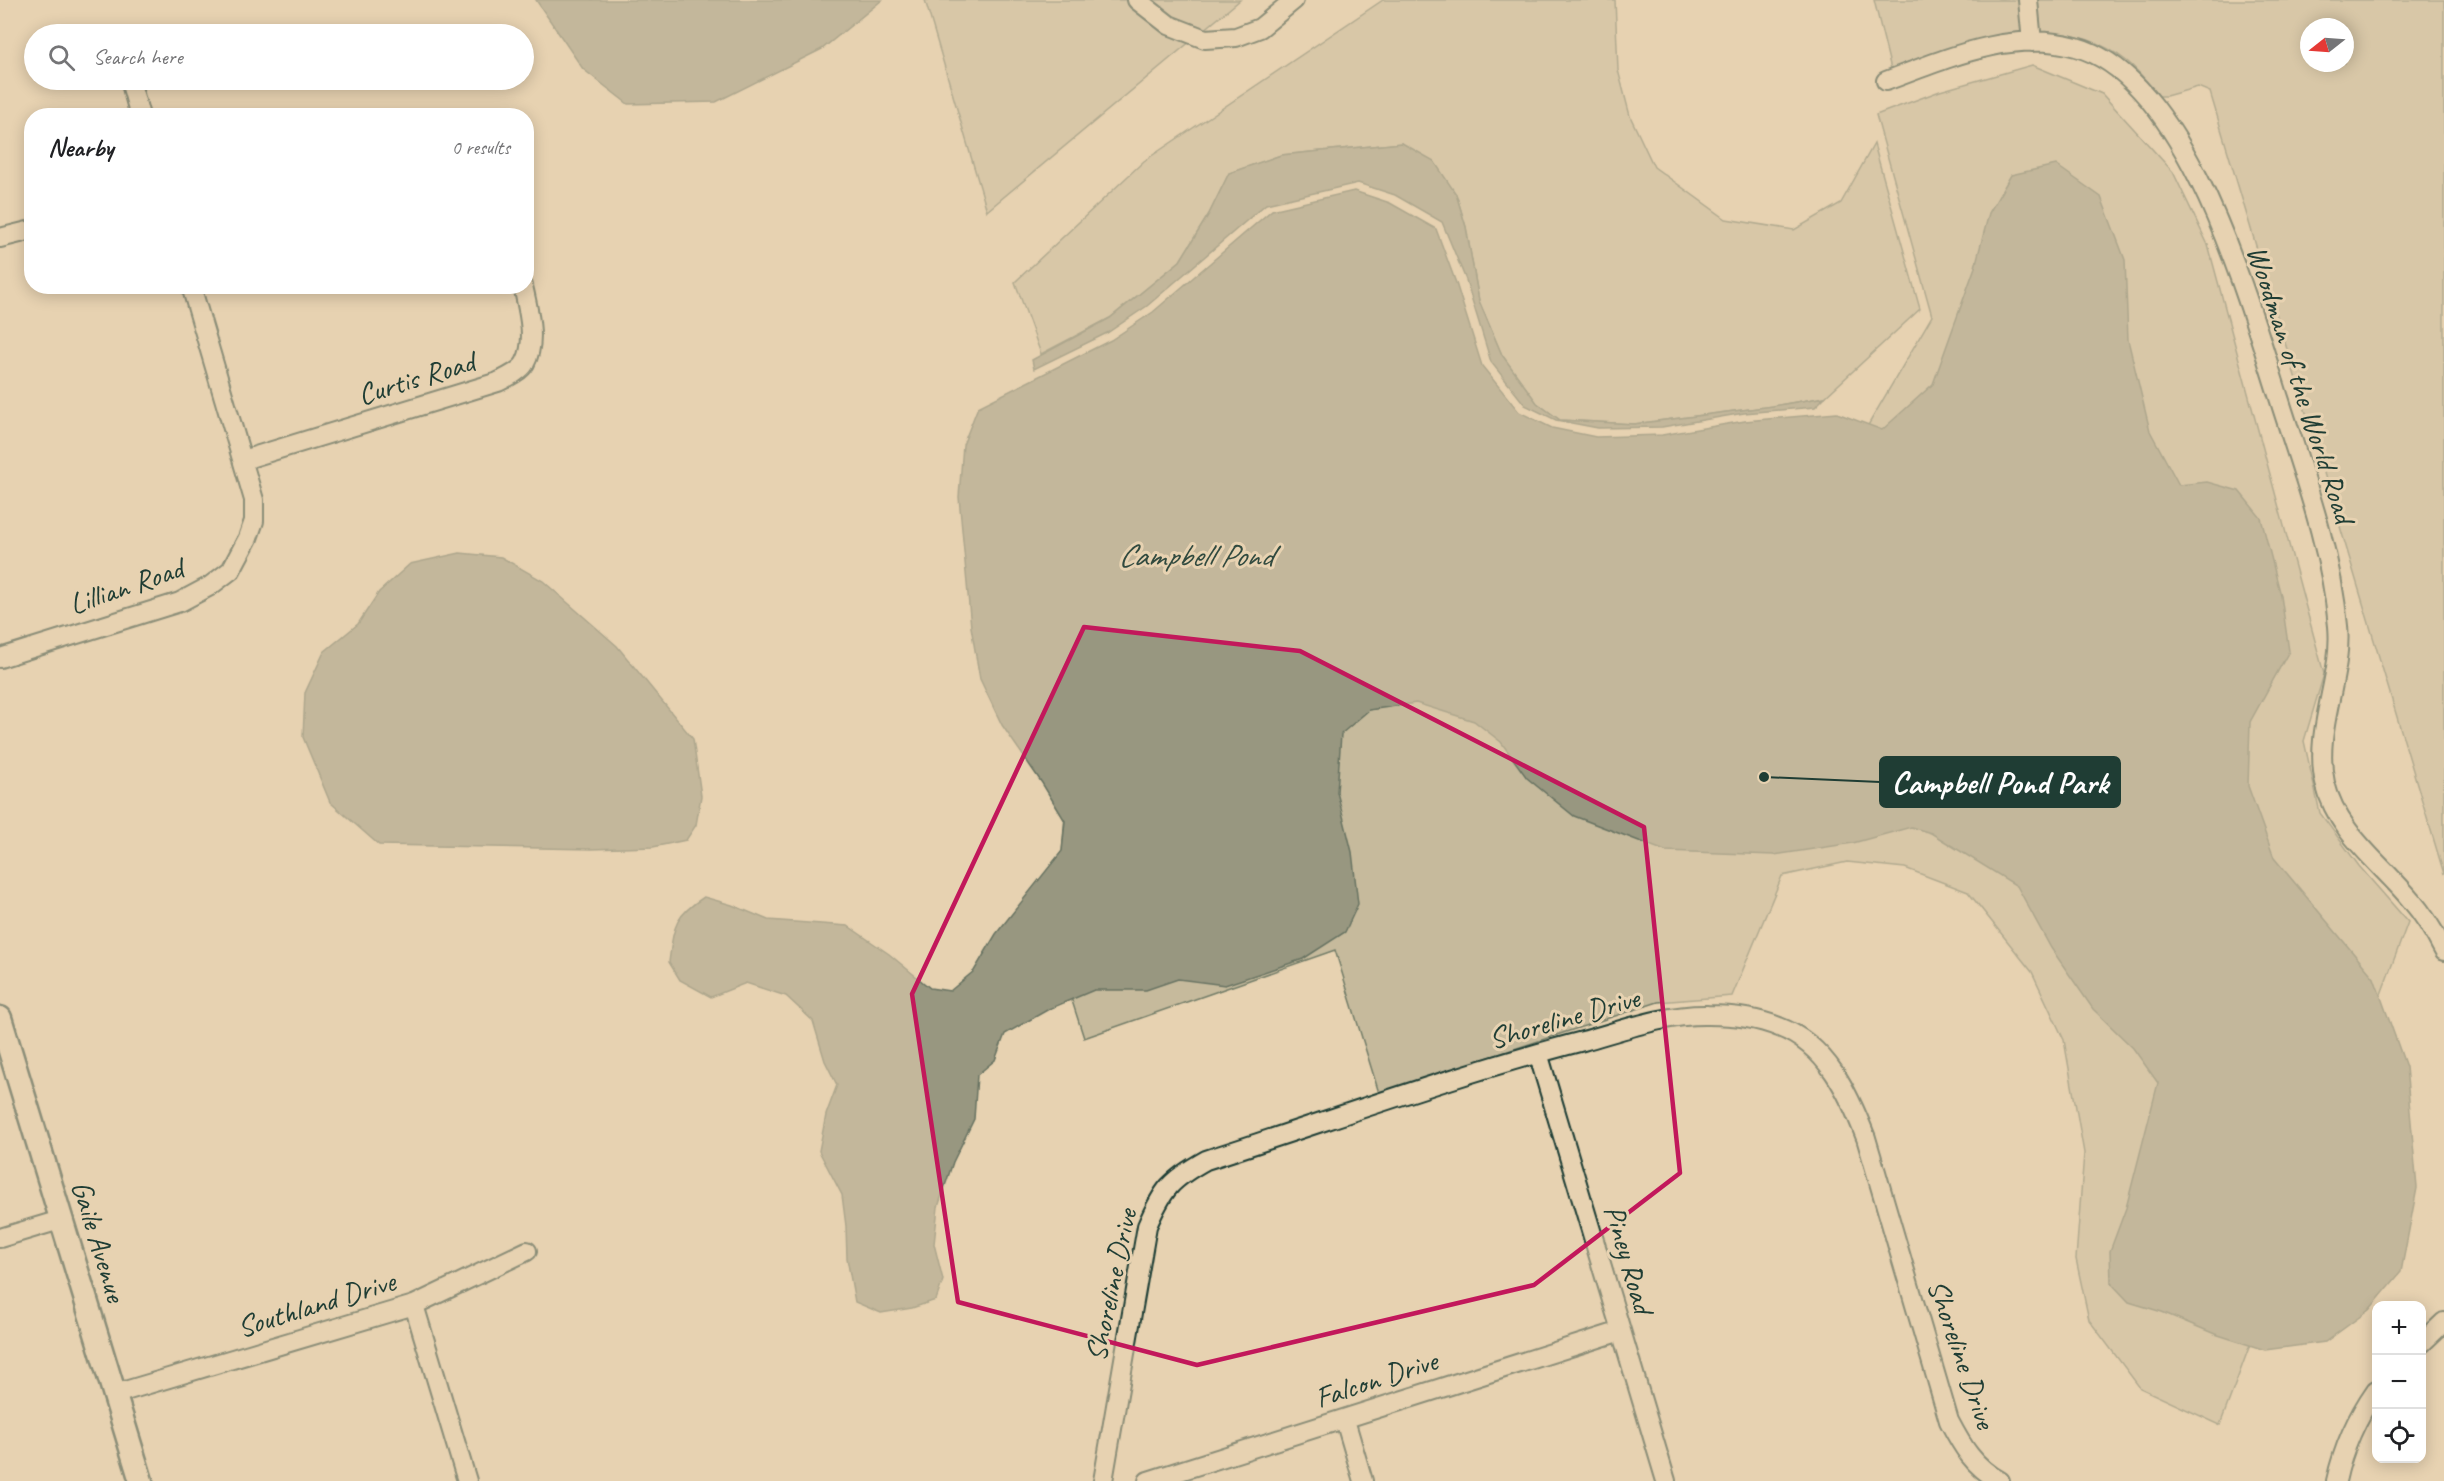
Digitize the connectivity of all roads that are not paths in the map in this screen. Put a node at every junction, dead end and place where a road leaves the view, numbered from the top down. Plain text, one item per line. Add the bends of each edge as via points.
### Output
1 (1137, 0) edge
2 (1294, 0) edge
3 (2028, 0) edge
4 (2032, 42) junction
5 (1886, 81) dead end
6 (133, 90) edge
7 (138, 108) edge
8 (24, 232) edge
9 (0, 238) edge
10 (193, 294) edge
11 (524, 294) edge
12 (243, 460) junction
13 (0, 658) edge
14 (2444, 951) edge
15 (1, 1023) edge
16 (1538, 1053) junction
17 (60, 1220) junction
18 (0, 1238) edge
19 (527, 1251) dead end
20 (414, 1305) junction
21 (2444, 1322) edge
22 (1621, 1331) junction
23 (2426, 1338) edge
24 (115, 1394) junction
25 (2372, 1396) edge
26 (1345, 1420) junction
27 (141, 1481) edge
28 (467, 1481) edge
29 (1103, 1481) edge
30 (1148, 1481) edge
31 (1363, 1481) edge
32 (1665, 1481) edge
33 (2000, 1481) edge
34 (2336, 1481) edge

1 - 2 street via 1169,25 1205,39 1236,37 1260,28
3 - 4 street
4 - 5 street, Woodman of the World Road via 1992,45
4 - 14 street, Woodman of the World Road via 2077,47 2101,57 2136,85 2182,149 2209,201 2272,377 2314,508 2334,587 2338,667 2326,717 2324,781 2334,810 2350,834 2412,900
6 - 7 street
8 - 9 street
10 - 12 street
11 - 12 street, Curtis Road via 531,342 525,364 510,376
12 - 13 street, Lillian Road via 254,500 254,521 231,570 180,602
15 - 17 street, Gaile Avenue
16 - 22 street, Piney Road
16 - 29 street, Shoreline Drive via 1206,1160 1182,1173 1161,1195 1147,1226
16 - 33 street, Shoreline Drive via 1646,1024 1707,1014 1754,1019 1781,1027 1820,1055 1836,1074 1866,1138 1949,1421 1966,1454
17 - 18 street
17 - 24 street, Gaile Avenue
19 - 20 street, Southland Drive
20 - 24 street, Southland Drive
20 - 28 street
21 - 23 street
22 - 26 street, Falcon Drive
22 - 32 street, Piney Road
24 - 27 street, Gaile Avenue
25 - 34 street via 2362,1410
26 - 30 street, Falcon Drive
26 - 31 street

